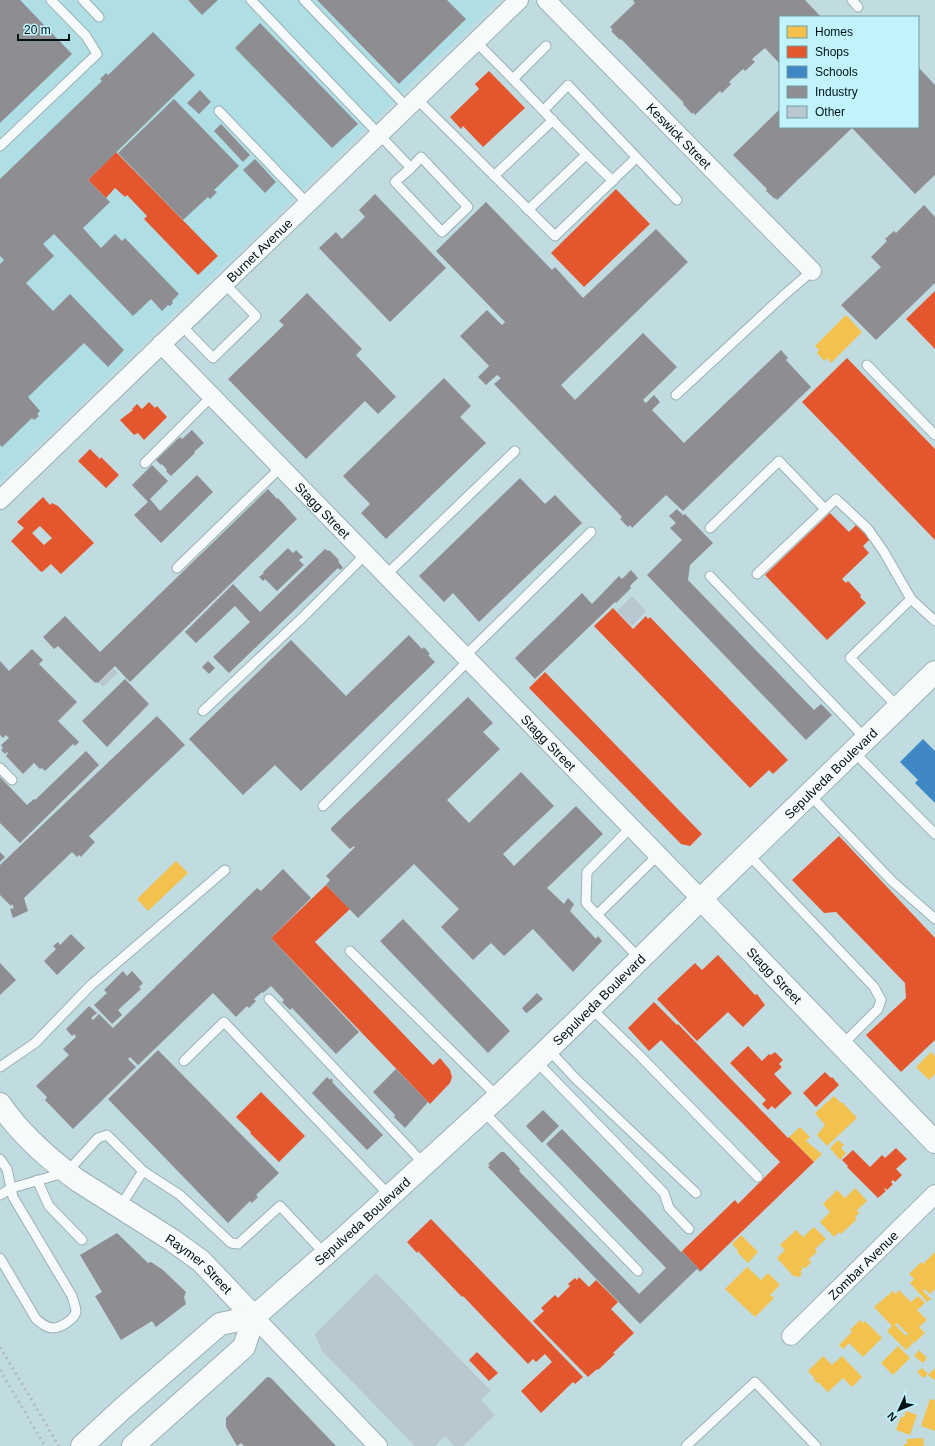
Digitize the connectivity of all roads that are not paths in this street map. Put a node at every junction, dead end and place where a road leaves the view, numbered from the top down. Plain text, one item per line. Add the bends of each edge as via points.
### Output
1 (51, 0) edge
2 (83, 0) edge
3 (250, 0) edge
4 (304, 0) edge
5 (519, 0) edge
6 (546, 0) edge
7 (99, 17) dead end
8 (475, 41) junction
9 (546, 46) dead end
10 (513, 79) junction
11 (411, 103) junction
12 (544, 110) junction
13 (219, 111) dead end
14 (553, 120) junction
15 (378, 134) junction
16 (0, 146) edge
17 (586, 155) junction
18 (636, 158) junction
19 (410, 168) junction
20 (494, 176) junction
21 (613, 181) junction
22 (677, 200) dead end
23 (307, 203) junction
24 (528, 210) junction
25 (812, 271) joint
26 (224, 283) junction
27 (181, 325) junction
28 (161, 344) junction
29 (867, 365) dead end
30 (676, 395) dead end
31 (212, 396) junction
32 (935, 435) edge
33 (515, 451) dead end
34 (145, 463) dead end
35 (281, 467) junction
36 (0, 500) edge
37 (825, 509) junction
38 (710, 528) dead end
39 (591, 532) dead end
40 (366, 554) junction
41 (177, 568) dead end
42 (757, 574) dead end
43 (386, 575) junction
44 (710, 576) dead end
45 (911, 599) junction
46 (935, 621) edge
47 (467, 658) junction
48 (935, 672) edge
49 (899, 708) junction
50 (203, 711) dead end
51 (859, 745) junction
52 (0, 768) edge
53 (12, 780) dead end
54 (809, 794) junction
55 (323, 806) dead end
56 (632, 827) junction
57 (935, 834) edge
58 (748, 854) junction
59 (658, 855) junction
60 (225, 870) dead end
61 (701, 899) junction
62 (597, 914) junction
63 (935, 919) edge
64 (350, 951) dead end
65 (640, 959) junction
66 (270, 999) dead end
67 (591, 1008) junction
68 (842, 1045) junction
69 (542, 1055) junction
70 (184, 1061) dead end
71 (0, 1067) edge
72 (0, 1104) edge
73 (490, 1104) junction
74 (935, 1142) edge
75 (0, 1159) edge
76 (424, 1164) junction
77 (143, 1171) junction
78 (67, 1172) junction
79 (758, 1177) dead end
80 (37, 1180) junction
81 (12, 1188) junction
82 (696, 1193) dead end
83 (935, 1194) edge
84 (0, 1195) edge
85 (390, 1196) junction
86 (120, 1207) junction
87 (689, 1229) dead end
88 (82, 1240) dead end
89 (326, 1254) junction
90 (0, 1258) edge
91 (638, 1271) dead end
92 (254, 1317) junction
93 (791, 1336) dead end
94 (82, 1446) edge
95 (132, 1446) edge
96 (378, 1446) edge
97 (686, 1446) edge
98 (816, 1446) edge

1 - 16 lane via 86,36 97,54
2 - 7 lane
3 - 15 lane
4 - 11 lane
5 - 8 street, Burnet Avenue
6 - 25 street, Keswick Street
8 - 10 lane
8 - 11 street, Burnet Avenue
9 - 10 lane
10 - 12 lane
11 - 15 street, Burnet Avenue
11 - 20 lane
12 - 14 lane
12 - 18 lane via 568,85
13 - 23 lane
14 - 17 lane
14 - 20 lane
15 - 19 lane
15 - 23 street, Burnet Avenue
17 - 21 lane
17 - 24 lane
18 - 21 lane
18 - 22 lane
19 - 19 lane via 395,182 442,232 468,207 421,157
20 - 24 lane
21 - 24 lane via 555,236
23 - 26 street, Burnet Avenue
25 - 30 lane
26 - 27 street, Burnet Avenue
26 - 27 lane via 256,316 213,358
27 - 28 street, Burnet Avenue
28 - 31 street, Stagg Street
28 - 36 street, Burnet Avenue
29 - 32 lane
31 - 34 lane
31 - 35 street, Stagg Street
33 - 43 lane
35 - 40 street, Stagg Street
35 - 41 lane
37 - 38 lane via 779,461
37 - 42 lane
37 - 45 lane via 836,499 868,529
39 - 47 lane
40 - 43 street, Stagg Street
40 - 50 lane
43 - 47 street, Stagg Street
44 - 51 lane
45 - 46 lane
45 - 49 lane via 850,658
47 - 55 lane
47 - 56 street, Stagg Street
48 - 49 main road, Sepulveda Boulevard
49 - 51 main road, Sepulveda Boulevard
51 - 54 main road, Sepulveda Boulevard
51 - 57 lane
52 - 53 lane
54 - 58 main road, Sepulveda Boulevard
54 - 63 lane via 892,881
56 - 59 street, Stagg Street
56 - 62 lane via 587,872 586,903
58 - 61 main road, Sepulveda Boulevard
58 - 68 lane via 874,988 880,1000 878,1009
59 - 61 street, Stagg Street
59 - 62 lane
60 - 71 lane via 91,985 35,1043
61 - 65 main road, Sepulveda Boulevard
61 - 68 main road, Stagg Street
62 - 65 lane
64 - 73 lane
65 - 67 main road, Sepulveda Boulevard
66 - 76 lane
67 - 69 main road, Sepulveda Boulevard
67 - 79 lane
68 - 74 main road, Stagg Street
69 - 73 main road, Sepulveda Boulevard
69 - 82 lane via 576,1079
69 - 87 lane via 664,1193 669,1208
70 - 85 lane via 224,1022
72 - 78 main road, Raymer Street via 27,1136
73 - 76 main road, Sepulveda Boulevard
73 - 91 lane
75 - 81 lane via 7,1169
76 - 85 main road, Sepulveda Boulevard
77 - 78 lane via 107,1135 98,1138
77 - 86 lane
77 - 89 lane via 180,1195 231,1243 238,1244 280,1206
78 - 80 lane
78 - 86 main road, Raymer Street
80 - 81 lane
80 - 88 lane via 49,1206
81 - 84 lane
81 - 90 lane via 13,1197 72,1296 76,1312 73,1318 52,1328 44,1326 36,1319
83 - 93 street, Zombar Avenue
85 - 89 main road, Sepulveda Boulevard
86 - 92 main road, Raymer Street via 201,1261
89 - 92 main road, Sepulveda Boulevard
92 - 94 main road, Sepulveda Boulevard via 220,1324
92 - 95 main road via 244,1347
92 - 96 street, Raymer Street
97 - 98 lane via 755,1382

